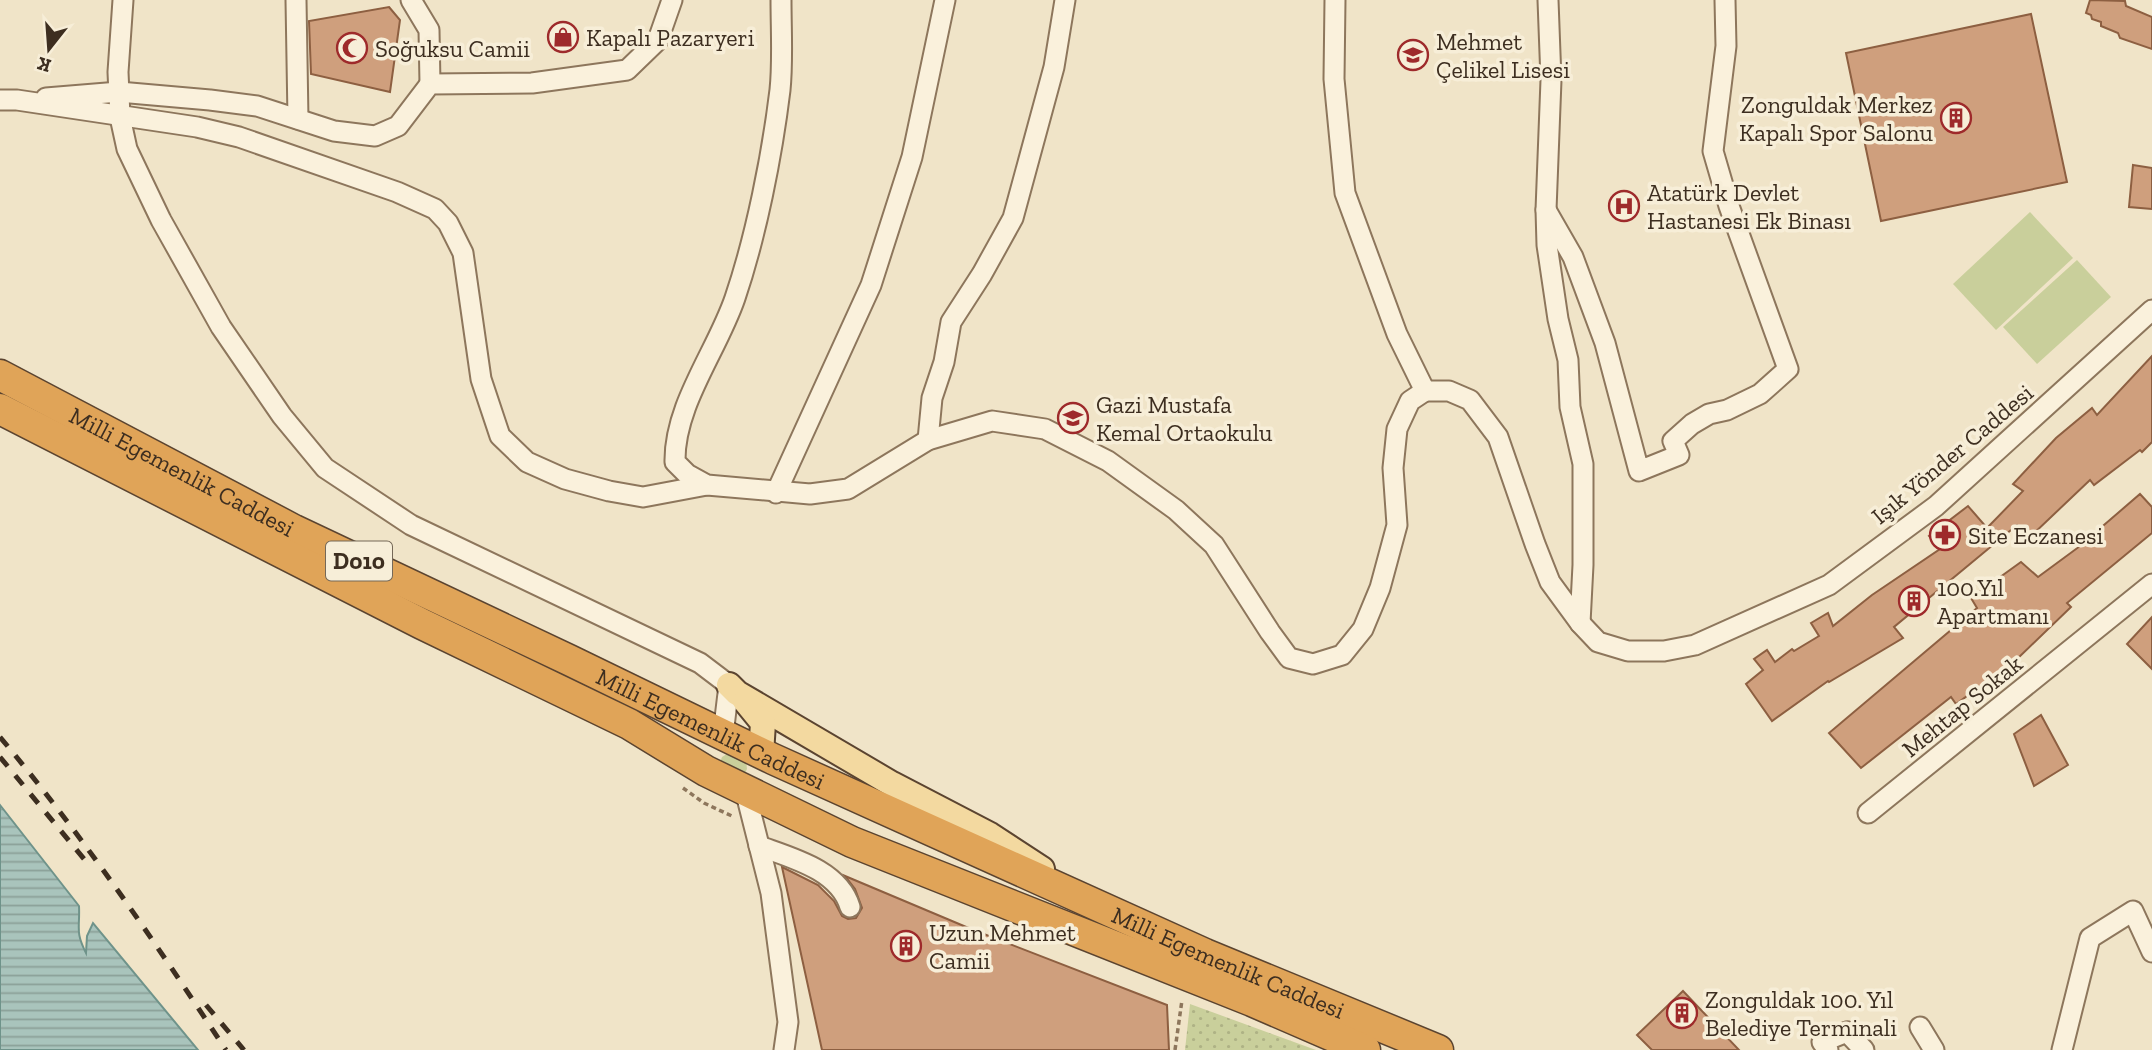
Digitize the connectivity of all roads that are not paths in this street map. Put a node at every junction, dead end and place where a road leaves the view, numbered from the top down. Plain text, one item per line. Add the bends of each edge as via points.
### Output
1 (123, 0) edge
2 (296, 0) edge
3 (411, 0) edge
4 (672, 0) edge
5 (782, 0) edge
6 (945, 0) edge
7 (1065, 0) edge
8 (1335, 0) edge
9 (1548, 0) edge
10 (1725, 0) edge
11 (429, 84) junction
12 (119, 92) junction
13 (8, 100) edge
14 (120, 117) junction
15 (298, 119) junction
16 (1546, 210) junction
17 (2152, 310) edge
18 (0, 375) edge
19 (1425, 391) junction
20 (0, 409) edge
21 (928, 440) junction
22 (707, 485) junction
23 (776, 493) junction
24 (2152, 583) edge
25 (1580, 622) junction
26 (733, 689) junction
27 (723, 735) junction
28 (761, 754) junction
29 (706, 771) junction
30 (745, 790) junction
31 (1868, 813) dead end
32 (759, 846) junction
33 (850, 908) dead end
34 (1124, 918) junction
35 (2152, 952) edge
36 (1920, 1027) dead end
37 (784, 1050) edge
38 (1366, 1050) edge
39 (1438, 1050) edge
40 (1828, 1050) edge
41 (1864, 1050) edge
42 (1934, 1050) edge
43 (2062, 1050) edge

1 - 12 street
2 - 15 street
3 - 11 street via 429,30
4 - 11 street via 658,40 627,69 533,83
5 - 22 street via 780,89 758,216 735,300 675,444 675,462
6 - 23 street via 912,157 871,285
7 - 21 street via 1054,67 1013,218 951,322 932,398
8 - 19 street via 1334,79 1345,193 1397,334
9 - 16 street via 1551,80
10 - 16 street via 1726,46 1713,151 1788,369 1760,394 1692,424 1673,441 1679,454 1639,471 1605,343 1573,257
11 - 15 street via 398,126 375,136 334,131
12 - 13 street
12 - 14 street
12 - 15 street via 257,106
13 - 14 street
14 - 22 street via 239,137 435,209 463,253 481,379 500,436 527,463 609,491 643,497
14 - 26 street via 127,149 161,220 221,327 282,416 325,468 411,525 700,663
16 - 25 street via 1547,245 1568,360 1570,407 1583,464
17 - 25 street, Işık Yönder Caddesi via 1936,506 1829,585 1695,645 1664,651 1628,651 1598,642
18 - 27 highway, Milli Egemenlik Caddesi / D010 via 294,530
19 - 21 street via 1410,401 1397,429 1393,468 1397,525 1380,588 1363,629 1342,655 1314,664 1289,658 1214,545 1108,461 1045,429 992,421
19 - 25 street, Işık Yönder Caddesi via 1449,391 1470,400 1498,437 1550,582
20 - 29 highway, Milli Egemenlik Caddesi / D010 via 629,724
21 - 23 street via 848,489
22 - 23 street
24 - 31 street, Mehtap Sokak
26 - 27 street
26 - 28 main road via 763,723
26 - 34 main road via 892,784 990,835
27 - 28 highway, Milli Egemenlik Caddesi / D010
27 - 29 highway
28 - 30 highway
28 - 34 highway, Milli Egemenlik Caddesi / D010
29 - 30 highway, Milli Egemenlik Caddesi / D010
30 - 32 street
30 - 38 highway, Milli Egemenlik Caddesi / D010 via 852,842
32 - 33 street via 832,879
32 - 37 street via 771,893 788,1022
34 - 39 highway, Milli Egemenlik Caddesi / D010
35 - 43 street via 2133,911 2090,938
36 - 42 street
40 - 41 street via 1822,1042 1847,1032

